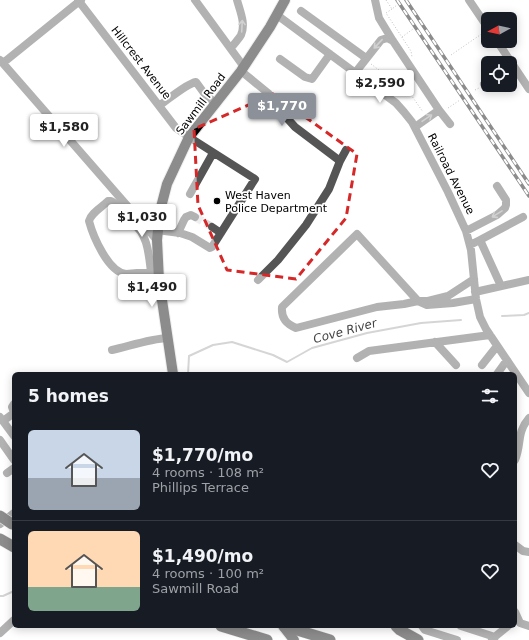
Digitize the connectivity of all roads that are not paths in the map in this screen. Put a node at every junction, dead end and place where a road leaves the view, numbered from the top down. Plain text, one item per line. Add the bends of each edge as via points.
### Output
1 (80, 0) edge
2 (195, 0) edge
3 (237, 0) edge
4 (284, 0) edge
5 (375, 0) edge
6 (469, 0) edge
7 (301, 11) dead end
8 (277, 15) junction
9 (481, 20) edge
10 (393, 41) junction
11 (231, 48) junction
12 (330, 54) junction
13 (280, 59) dead end
14 (367, 60) junction
15 (2, 61) edge
16 (243, 69) junction
17 (355, 73) junction
18 (517, 74) edge
19 (529, 89) edge
20 (216, 104) junction
21 (160, 105) junction
22 (443, 110) junction
23 (450, 124) dead end
24 (415, 127) junction
25 (189, 137) junction
26 (346, 150) dead end
27 (213, 153) junction
28 (340, 161) junction
29 (497, 186) dead end
30 (190, 194) dead end
31 (195, 217) dead end
32 (523, 217) dead end
33 (139, 225) junction
34 (212, 227) tunnel mouth
35 (466, 231) junction
36 (178, 233) junction
37 (221, 233) junction
38 (157, 235) junction
39 (480, 240) junction
40 (470, 245) junction
41 (155, 271) junction
42 (474, 278) junction
43 (258, 280) dead end
44 (529, 280) edge
45 (501, 286) junction
46 (475, 293) junction
47 (418, 301) junction
48 (490, 334) junction
49 (168, 338) junction
50 (435, 342) junction
51 (497, 346) junction
52 (112, 350) dead end
53 (357, 358) dead end
54 (507, 360) junction
55 (456, 365) dead end
56 (482, 365) dead end
57 (173, 372) edge
58 (499, 372) edge
59 (515, 372) edge
60 (517, 375) edge
61 (529, 393) edge
62 (12, 413) edge
63 (529, 418) edge
64 (1, 419) edge
65 (12, 433) edge
66 (0, 440) edge
67 (517, 453) edge
68 (12, 457) edge
69 (12, 469) edge
70 (7, 473) dead end
71 (0, 516) edge
72 (12, 521) edge
73 (12, 522) edge
74 (0, 524) edge
75 (0, 539) edge
76 (12, 546) edge
77 (517, 546) edge
78 (529, 552) edge
79 (12, 622) edge
80 (517, 623) edge
81 (529, 626) edge
82 (228, 628) edge
83 (285, 628) edge
84 (290, 628) edge
85 (398, 628) edge
86 (424, 628) edge
87 (466, 628) edge
88 (506, 628) edge
89 (0, 633) edge
90 (493, 638) edge
91 (267, 640) edge
92 (294, 640) edge
93 (330, 640) edge
94 (418, 640) edge
95 (457, 640) edge

1 - 15 street
1 - 21 street, Hillcrest Avenue
2 - 11 street
11 -> 3 street via 241,36 243,29
4 - 8 main road, Sawmill Road
5 - 10 street via 379,18
6 - 9 street
7 - 14 street
8 - 12 street, Railroad Avenue
8 - 16 main road, Sawmill Road
10 -> 14 street via 387,38 380,40
10 - 22 street
11 - 16 street
12 - 13 street via 312,79 305,77
12 - 17 street, Railroad Avenue
14 - 17 street
15 - 33 street
16 - 20 main road, Sawmill Road
16 - 28 street via 268,93 295,127
17 - 24 street, Railroad Avenue via 396,103
18 - 19 street
20 - 21 street via 196,82 187,85
20 - 25 main road, Sawmill Road
21 - 25 street, Hillcrest Avenue via 176,128
22 - 23 street
24 -> 22 street
24 - 35 street, Railroad Avenue
25 - 27 street, Hillcrest Avenue
25 - 38 main road, Sawmill Road via 167,184
26 - 28 street
27 - 30 street
27 - 37 street, Hillcrest Avenue via 255,179
28 - 43 street via 329,189 306,225
29 -> 35 street via 506,200 504,210
31 - 36 street via 186,217
32 - 39 street
33 - 38 street
33 - 41 street
33 - 41 street via 133,224 111,201 89,218 96,242 117,272 126,274
34 - 37 street
35 - 40 street, Railroad Avenue
36 - 37 street via 192,237 210,248
36 - 38 street
38 - 41 main road, Sawmill Road
39 - 40 street
39 - 45 street
40 - 42 street, Railroad Avenue
41 - 49 main road, Sawmill Road
42 - 46 street, Railroad Avenue
42 - 47 street via 448,296
44 - 45 street
45 - 46 street
46 - 47 street via 453,303 427,306
46 - 48 street, Railroad Avenue via 480,317
47 - 47 street via 377,308 296,328 284,319 282,313 282,307 357,234
48 - 50 street
48 - 51 street, Railroad Avenue
49 - 52 street via 155,338
49 - 57 main road, Sawmill Road
50 - 53 street via 369,351
50 - 55 street
51 - 54 street, Railroad Avenue
51 - 56 street
54 - 58 street
54 - 59 street, Railroad Avenue
60 - 61 street, Railroad Avenue
62 - 64 street
63 - 67 street via 521,430
64 - 65 street
66 - 68 street
69 - 70 street
71 - 72 highway, bridge
73 - 74 street
75 - 76 highway
77 - 78 street
79 - 89 street
80 - 81 street
82 - 91 highway
83 - 92 main road
84 - 93 highway
85 - 94 highway
86 - 95 street
87 - 90 street
88 - 90 street

